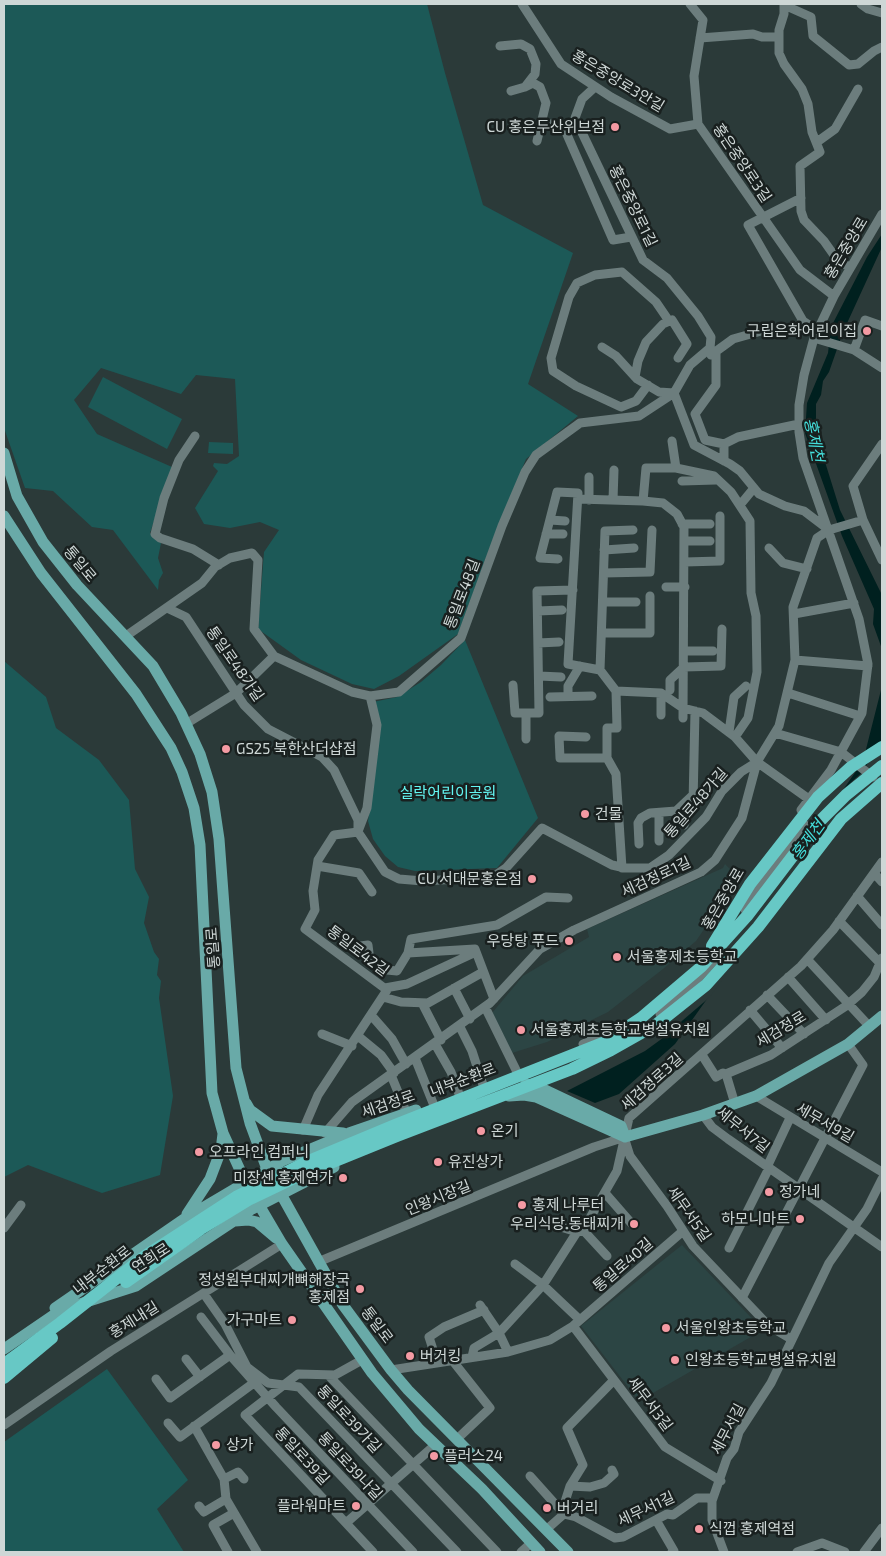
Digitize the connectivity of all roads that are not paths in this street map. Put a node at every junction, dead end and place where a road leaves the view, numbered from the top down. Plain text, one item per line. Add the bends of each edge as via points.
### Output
1 (522, 4) edge
2 (690, 4) edge
3 (784, 4) edge
4 (861, 4) edge
5 (882, 13) edge
6 (779, 36) junction
7 (700, 38) junction
8 (500, 46) dead end
9 (882, 47) edge
10 (525, 87) junction
11 (595, 87) junction
12 (858, 88) dead end
13 (511, 91) dead end
14 (541, 124) junction
15 (698, 124) junction
16 (537, 141) dead end
17 (817, 142) junction
18 (801, 198) junction
19 (882, 214) edge
20 (763, 218) junction
21 (631, 237) junction
22 (850, 268) junction
23 (834, 296) junction
24 (669, 321) junction
25 (803, 321) junction
26 (882, 326) edge
27 (816, 336) junction
28 (602, 347) dead end
29 (853, 350) junction
30 (716, 353) junction
31 (678, 358) dead end
32 (690, 365) junction
33 (882, 368) edge
34 (635, 377) junction
35 (648, 385) junction
36 (674, 393) junction
37 (799, 424) junction
38 (195, 436) dead end
39 (672, 441) dead end
40 (724, 444) junction
41 (882, 444) edge
42 (4, 453) edge
43 (724, 461) junction
44 (676, 468) junction
45 (614, 470) dead end
46 (589, 477) dead end
47 (718, 480) junction
48 (682, 482) dead end
49 (754, 488) junction
50 (578, 500) junction
51 (589, 500) junction
52 (613, 500) junction
53 (643, 501) junction
54 (740, 505) junction
55 (4, 516) edge
56 (720, 516) dead end
57 (550, 520) junction
58 (863, 520) junction
59 (566, 521) dead end
60 (682, 524) junction
61 (710, 524) dead end
62 (633, 530) dead end
63 (652, 530) dead end
64 (829, 530) junction
65 (546, 534) junction
66 (563, 534) dead end
67 (684, 541) junction
68 (710, 541) dead end
69 (634, 548) dead end
70 (770, 548) dead end
71 (604, 550) junction
72 (558, 559) dead end
73 (882, 560) edge
74 (685, 562) junction
75 (219, 565) junction
76 (807, 569) junction
77 (604, 573) junction
78 (666, 587) dead end
79 (685, 587) junction
80 (573, 590) junction
81 (650, 596) dead end
82 (603, 602) junction
83 (636, 602) dead end
84 (854, 603) junction
85 (167, 608) junction
86 (538, 610) junction
87 (562, 610) dead end
88 (794, 614) junction
89 (722, 629) dead end
90 (602, 633) junction
91 (126, 636) junction
92 (559, 642) dead end
93 (538, 643) junction
94 (684, 651) junction
95 (713, 651) dead end
96 (274, 656) junction
97 (795, 660) junction
98 (580, 666) junction
99 (868, 666) junction
100 (684, 667) junction
101 (600, 670) junction
102 (539, 676) junction
103 (561, 676) dead end
104 (513, 685) dead end
105 (746, 686) dead end
106 (616, 691) junction
107 (665, 691) junction
108 (236, 693) junction
109 (788, 693) junction
110 (370, 696) junction
111 (568, 696) junction
112 (592, 696) dead end
113 (550, 697) dead end
114 (696, 711) junction
115 (526, 713) junction
116 (683, 713) junction
117 (661, 715) dead end
118 (860, 716) junction
119 (189, 722) dead end
120 (775, 733) junction
121 (732, 735) junction
122 (586, 737) dead end
123 (526, 739) dead end
124 (882, 747) edge
125 (841, 752) junction
126 (608, 758) junction
127 (757, 762) junction
128 (882, 766) edge
129 (881, 782) edge
130 (694, 793) junction
131 (808, 799) junction
132 (819, 806) junction
133 (658, 813) junction
134 (684, 824) dead end
135 (358, 832) junction
136 (660, 841) dead end
137 (639, 844) dead end
138 (882, 862) edge
139 (317, 866) junction
140 (622, 868) junction
141 (874, 873) junction
142 (882, 882) edge
143 (372, 892) dead end
144 (857, 896) junction
145 (568, 898) dead end
146 (839, 921) junction
147 (882, 925) edge
148 (353, 946) dead end
149 (711, 949) junction
150 (475, 951) junction
151 (408, 953) junction
152 (807, 959) junction
153 (881, 961) edge
154 (483, 972) junction
155 (788, 977) junction
156 (454, 988) junction
157 (384, 993) junction
158 (767, 995) junction
159 (494, 999) junction
160 (422, 1003) junction
161 (848, 1004) junction
162 (485, 1007) junction
163 (750, 1010) junction
164 (371, 1015) junction
165 (882, 1016) edge
166 (470, 1019) junction
167 (826, 1020) junction
168 (460, 1027) junction
169 (870, 1027) junction
170 (322, 1034) dead end
171 (804, 1034) junction
172 (358, 1036) junction
173 (438, 1042) junction
174 (848, 1044) junction
175 (352, 1046) junction
176 (782, 1048) junction
177 (702, 1055) junction
178 (414, 1058) junction
179 (406, 1064) junction
180 (517, 1072) junction
181 (392, 1074) junction
182 (726, 1074) junction
183 (495, 1081) junction
184 (483, 1084) junction
185 (528, 1084) junction
186 (540, 1093) junction
187 (459, 1094) junction
188 (756, 1096) junction
189 (243, 1099) junction
190 (433, 1103) junction
191 (735, 1104) junction
192 (407, 1114) junction
193 (703, 1115) junction
194 (790, 1118) junction
195 (303, 1130) junction
196 (223, 1133) junction
197 (325, 1133) junction
198 (349, 1133) junction
199 (624, 1137) junction
200 (824, 1138) junction
201 (768, 1168) junction
202 (267, 1169) junction
203 (882, 1172) edge
204 (882, 1179) edge
205 (245, 1181) junction
206 (798, 1188) junction
207 (281, 1193) junction
208 (605, 1193) junction
209 (874, 1194) junction
210 (882, 1200) edge
211 (21, 1205) dead end
212 (260, 1205) junction
213 (184, 1219) junction
214 (232, 1222) junction
215 (551, 1224) dead end
216 (632, 1224) dead end
217 (4, 1228) edge
218 (854, 1229) junction
219 (580, 1231) junction
220 (683, 1231) junction
221 (282, 1244) junction
222 (882, 1247) edge
223 (729, 1248) dead end
224 (608, 1256) dead end
225 (318, 1262) junction
226 (515, 1264) dead end
227 (543, 1286) junction
228 (204, 1294) junction
229 (742, 1298) junction
230 (201, 1317) dead end
231 (576, 1323) junction
232 (499, 1333) junction
233 (791, 1339) junction
234 (4, 1341) edge
235 (4, 1349) edge
236 (508, 1352) junction
237 (230, 1355) junction
238 (472, 1357) junction
239 (186, 1359) dead end
240 (362, 1360) junction
241 (452, 1360) junction
242 (437, 1362) junction
243 (4, 1364) edge
244 (391, 1370) junction
245 (329, 1376) junction
246 (4, 1378) edge
247 (200, 1378) junction
248 (156, 1379) dead end
249 (614, 1380) junction
250 (261, 1384) junction
251 (285, 1385) junction
252 (268, 1397) junction
253 (168, 1423) dead end
254 (4, 1425) edge
255 (194, 1426) junction
256 (457, 1439) junction
257 (434, 1446) junction
258 (414, 1464) junction
259 (612, 1470) dead end
260 (530, 1476) dead end
261 (224, 1479) junction
262 (244, 1479) dead end
263 (721, 1481) junction
264 (391, 1484) junction
265 (570, 1486) junction
266 (226, 1499) junction
267 (712, 1501) junction
268 (368, 1505) junction
269 (199, 1506) dead end
270 (234, 1513) junction
271 (564, 1514) junction
272 (656, 1520) junction
273 (346, 1524) junction
274 (882, 1528) edge
275 (547, 1530) junction
276 (531, 1543) junction
277 (809, 1550) edge
278 (228, 1552) edge
279 (258, 1552) edge
280 (372, 1552) edge
281 (413, 1552) edge
282 (456, 1552) edge
283 (497, 1552) edge
284 (521, 1552) edge
285 (540, 1552) edge
286 (568, 1552) edge
287 (672, 1552) edge
288 (724, 1552) edge
289 (798, 1552) edge
290 (842, 1552) edge
291 (864, 1552) edge

1 - 11 street, 홍은중앙로3안길 via 561,64
2 - 7 street, 홍은중앙로3길 via 703,20
3 - 6 street
3 - 9 street via 811,17 813,36 850,65 858,64
4 - 5 street
6 - 7 street via 753,34
6 - 17 street via 779,52 802,89
7 - 15 street, 홍은중앙로3길 via 694,76
8 - 10 street via 520,44 530,49 536,64 535,74
10 - 13 street
10 - 14 street via 533,83 540,87 546,103
11 - 15 street, 홍은중앙로3안길 via 670,129
11 - 21 street, 홍은중앙로1길 via 579,104 574,127
12 - 17 street via 835,129
14 - 16 street
14 - 21 street via 553,124 565,130 613,240
15 - 20 street, 홍은중앙로3길
17 - 18 street via 820,152 800,166
18 - 20 street
18 - 22 street via 804,220 836,258
19 - 22 street, 홍은중앙로
20 - 23 street, 홍은중앙로 via 800,270
20 - 25 street, 홍은중앙로3길 via 748,225
21 - 32 street, 홍은중앙로1길 via 643,260 667,278 698,316 711,338 710,348
22 - 23 street, 홍은중앙로
23 - 27 street, 홍은중앙로
24 - 31 street via 672,320 687,344
24 - 34 street via 646,342
24 - 35 street via 656,302 622,272 595,276 577,284 569,297 551,358 553,371 621,407 636,401
25 - 27 street, 홍은중앙로3길
25 - 30 street via 796,328 772,328 733,339
26 - 29 street via 865,320
27 - 29 street, 홍은중앙로3길
27 - 37 street, 홍은중앙로 via 804,375
28 - 34 street via 616,356
29 - 33 street, 홍은중앙로3길
30 - 32 street
30 - 40 street via 716,385 695,414 705,440
32 - 36 street, 홍은중앙로1길
34 - 35 street
35 - 36 street via 659,392
36 - 43 street via 694,445
36 - 110 street, 통일로48길 via 639,416 580,423 536,455 506,517 461,638 399,692
37 - 40 street via 738,437
37 - 64 street, 홍은중앙로 via 803,458
38 - 75 street via 179,460 164,498 155,534 193,548
39 - 44 street
40 - 43 street
41 - 58 street via 853,486
42 - 91 main road, 통일로 via 17,496 43,542 77,585
43 - 49 street via 740,471
44 - 47 street via 714,476
44 - 53 street via 646,468
45 - 52 street
46 - 51 street
47 - 48 street
47 - 54 street
49 - 54 street
49 - 64 street via 759,494 804,511
50 - 51 street
50 - 57 street via 578,493 557,492
50 - 80 street
51 - 52 street
52 - 53 street
53 - 60 street via 663,503 677,514
54 - 121 street via 750,521 757,672 748,718
55 - 196 main road, 통일로 via 41,573 136,694 171,748 185,781 194,808 200,845 212,1093
56 - 74 street via 720,561
57 - 59 street
57 - 65 street
58 - 64 street
58 - 73 street
60 - 61 street
60 - 67 street
62 - 71 street via 605,531
63 - 77 street via 650,572
64 - 76 street, 세검정로1길 via 817,538
64 - 84 street, 홍은중앙로
65 - 66 street
65 - 72 street via 540,558
67 - 68 street
67 - 74 street
69 - 71 street
70 - 76 street via 783,563
71 - 77 street
74 - 79 street
75 - 85 street, 통일로48길 via 202,583
75 - 96 street, 통일로48길 via 230,558 252,553 258,560 254,629
76 - 88 street, 세검정로1길 via 793,607
77 - 82 street
78 - 79 street
79 - 94 street
80 - 86 street via 538,591
80 - 98 street via 568,664
81 - 90 street via 650,633
82 - 83 street
82 - 90 street
84 - 88 street
84 - 99 street, 홍은중앙로
85 - 91 street, 통일로48길
85 - 108 street, 통일로48가길 via 186,617
86 - 87 street
86 - 93 street
88 - 97 street, 세검정로1길
89 - 100 street via 722,666
90 - 101 street
91 - 189 main road, 통일로 via 152,666 181,713 200,754 212,792 219,838 236,1068
92 - 93 street
93 - 102 street
94 - 95 street
94 - 100 street
96 - 108 street
96 - 110 street, 통일로48길 via 352,692
97 - 99 street
97 - 109 street, 세검정로1길
98 - 101 street
98 - 111 street via 568,686
99 - 118 street, 홍은중앙로
100 - 107 street via 675,673
100 - 116 street
101 - 106 street
102 - 103 street
102 - 115 street via 539,713
104 - 115 street via 515,713
105 - 121 street via 734,697
106 - 107 street
106 - 126 street via 617,728 607,728
107 - 116 street
107 - 117 street
108 - 119 street
108 - 135 street, 통일로48가길 via 268,729 322,757 334,770 358,820
109 - 118 street
109 - 120 street, 세검정로1길
110 - 135 street via 378,724 367,808
111 - 112 street
111 - 113 street
114 - 116 street
114 - 121 street
114 - 130 street
115 - 123 street
118 - 125 street, 홍은중앙로
120 - 125 street
120 - 127 street, 세검정로1길
121 - 127 street
122 - 126 street via 559,736 560,758
124 - 149 highway via 834,781 794,826 750,884
125 - 129 street
125 - 131 street, 홍은중앙로
125 - 132 street, 홍은중앙로 via 840,769
126 - 140 street via 616,774
127 - 131 street
127 - 140 street, 통일로48가길 via 741,772 722,791 706,817 669,855 650,868
127 - 159 street, 세검정로1길 via 742,818 715,860 701,872 540,949
128 - 243 highway, 내부순환로 via 818,822 748,916 701,967 641,1018 604,1042 328,1152 236,1197 145,1256
129 - 246 highway, 내부순환로 via 841,819 758,927 706,985 657,1024 572,1069 396,1136 250,1199 151,1263
130 - 133 street via 676,811
130 - 134 street via 694,804
131 - 132 street
131 - 149 street, 홍은중앙로 via 744,886
132 - 185 street, 홍은중앙로 via 758,888 712,965 684,994 623,1040
133 - 136 street
133 - 137 street via 641,818 638,823
135 - 139 street, 통일로42길 via 334,835
135 - 140 street, 통일로48가길 via 385,872 398,879 423,882 493,877 506,868 542,828 612,866
138 - 141 street, 세검정로3길
139 - 143 street via 359,873
139 - 157 street, 통일로42길 via 313,891 315,910 305,929
141 - 142 street
141 - 144 street, 세검정로3길
144 - 146 street, 세검정로3길
144 - 147 street
145 - 151 street via 546,897 497,925 411,939
146 - 152 street, 세검정로3길
146 - 153 street
148 - 151 street via 368,945 370,961 377,969 397,971
149 - 180 street, 홍은중앙로 via 680,982 632,1020 603,1036
150 - 151 street
150 - 154 street
150 - 157 street
152 - 155 street, 세검정로3길
152 - 161 street
153 - 161 street, 세검정로 via 862,992
154 - 156 street
154 - 159 street
155 - 158 street, 세검정로3길
155 - 167 street
156 - 160 street via 428,1003
156 - 166 street
157 - 160 street via 401,1002
157 - 164 street, 통일로42길
158 - 163 street, 세검정로3길
158 - 171 street
159 - 162 street, 세검정로1길
160 - 173 street
161 - 167 street, 세검정로
161 - 169 street
162 - 166 street, 세검정로1길
162 - 180 street
163 - 176 street
163 - 177 street, 세검정로3길
164 - 172 street, 통일로42길
164 - 179 street via 392,1039
165 - 169 main road
166 - 168 street, 세검정로1길
167 - 171 street, 세검정로
168 - 173 street, 세검정로1길
168 - 184 street
169 - 174 main road
170 - 175 street
171 - 176 street, 세검정로
172 - 175 street, 통일로42길
172 - 181 street via 381,1055
173 - 178 street, 세검정로1길
173 - 187 street
174 - 188 main road
174 - 200 street via 862,1065
175 - 195 street, 통일로42길 via 318,1095
176 - 182 street, 세검정로
177 - 182 street via 716,1077
177 - 199 street, 세검정로3길 via 629,1118
178 - 179 street, 세검정로1길
178 - 190 street
179 - 181 street, 세검정로1길
180 - 183 street, 홍은중앙로
181 - 192 street
181 - 197 street, 세검정로1길 via 352,1102
182 - 191 street
183 - 184 main road, 세검정로
183 - 185 main road, 세검정로
184 - 187 main road, 세검정로
185 - 186 main road, 세검정로
186 - 199 main road, 세검정로 via 607,1124 621,1126
186 - 207 main road, 세검정로 via 509,1096 370,1149
187 - 190 main road, 세검정로
188 - 191 main road
188 - 194 street, 세무서9길
189 - 195 main road via 250,1110 272,1126
189 - 202 main road, 통일로
190 - 192 main road, 세검정로
191 - 193 main road
192 - 198 main road, 세검정로
193 - 199 main road
193 - 201 street, 세무서7길 via 712,1127
194 - 200 street, 세무서9길
194 - 201 street, 세무서7길
195 - 197 main road
196 - 205 main road, 통일로
196 - 213 main road via 221,1150 210,1179
197 - 198 main road
198 - 202 main road, 세검정로
199 - 208 street, 세검정로3길 via 617,1171
199 - 220 street, 세무서5길 via 630,1156
199 - 225 street, 인왕시장길
200 - 203 street, 세무서9길
200 - 206 street
201 - 206 street, 세무서7길
201 - 223 street, 세무서7길
202 - 205 main road, 연희로
202 - 207 main road, 통일로
204 - 209 street, 세무서길
205 - 212 main road, 통일로
205 - 213 main road, 연희로
206 - 218 street, 세무서7길
206 - 229 street
207 - 212 main road, 연희로
207 - 225 main road, 통일로
208 - 216 street
208 - 219 street, 세검정로3길
209 - 210 street
209 - 218 street, 세무서길
211 - 217 street
212 - 214 main road, 연희로
212 - 221 main road, 통일로
213 - 234 main road, 연희로
214 - 221 main road via 243,1219 257,1222
214 - 235 main road, 연희로 via 136,1286 61,1310
215 - 219 street
218 - 222 street, 세무서7길
218 - 233 street, 세무서길 via 829,1263
219 - 224 street
219 - 227 street, 세검정로3길
220 - 229 street, 세무서5길
220 - 231 street, 통일로40길
221 - 228 street, 홍제내길
221 - 240 main road, 통일로
225 - 244 main road, 통일로 via 343,1305
226 - 227 street
227 - 231 street
227 - 232 street, 세검정로3길
228 - 250 street, 통일로39가길 via 225,1324 247,1368
228 - 254 street, 홍제내길 via 111,1351
229 - 233 street, 세무서5길 via 769,1326
230 - 237 street
231 - 236 street, 통일로40길 via 550,1340
231 - 249 street, 세무서3길
232 - 236 street
232 - 238 street via 474,1348
232 - 242 street via 482,1308 429,1336
233 - 263 street, 세무서길 via 771,1382 739,1432
236 - 238 street, 통일로40길
237 - 247 street
237 - 250 street
238 - 241 street, 통일로40길
239 - 247 street
240 - 245 street
240 - 257 main road, 통일로
241 - 242 street, 통일로40길
241 - 256 street via 490,1408
242 - 244 street, 통일로40길
244 - 256 main road, 통일로
245 - 251 street via 298,1374
245 - 258 street
247 - 248 street via 170,1398
249 - 263 street, 세무서3길 via 666,1447
249 - 265 street via 567,1428 583,1465
250 - 251 street, 통일로39가길
250 - 252 street, 통일로39나길
250 - 255 street
251 - 252 street, 통일로39길
251 - 264 street, 통일로39가길 via 300,1387
252 - 268 street, 통일로39나길
252 - 273 street, 통일로39길 via 245,1415
253 - 255 street via 180,1437
255 - 261 street
256 - 275 main road, 통일로
257 - 258 street
257 - 276 main road, 통일로 via 482,1489
258 - 264 street
258 - 283 street
259 - 265 street via 614,1474 604,1483 590,1487
260 - 271 street, 세무서1길
261 - 262 street via 238,1472
261 - 266 street
263 - 267 street, 세무서길
264 - 268 street
264 - 282 street, 통일로39가길
265 - 271 street
266 - 269 street via 204,1512
266 - 270 street
267 - 272 street, 세무서1길 via 697,1498 672,1515
267 - 288 street, 세무서길 via 712,1520
268 - 273 street
268 - 281 street, 통일로39나길
270 - 278 street via 213,1525
270 - 279 street
271 - 272 street, 세무서1길 via 615,1538
271 - 275 street
272 - 287 street
273 - 280 street, 통일로39길
274 - 291 street
275 - 286 main road, 통일로
276 - 284 street
276 - 285 main road, 통일로
277 - 289 street
277 - 290 street via 822,1543

